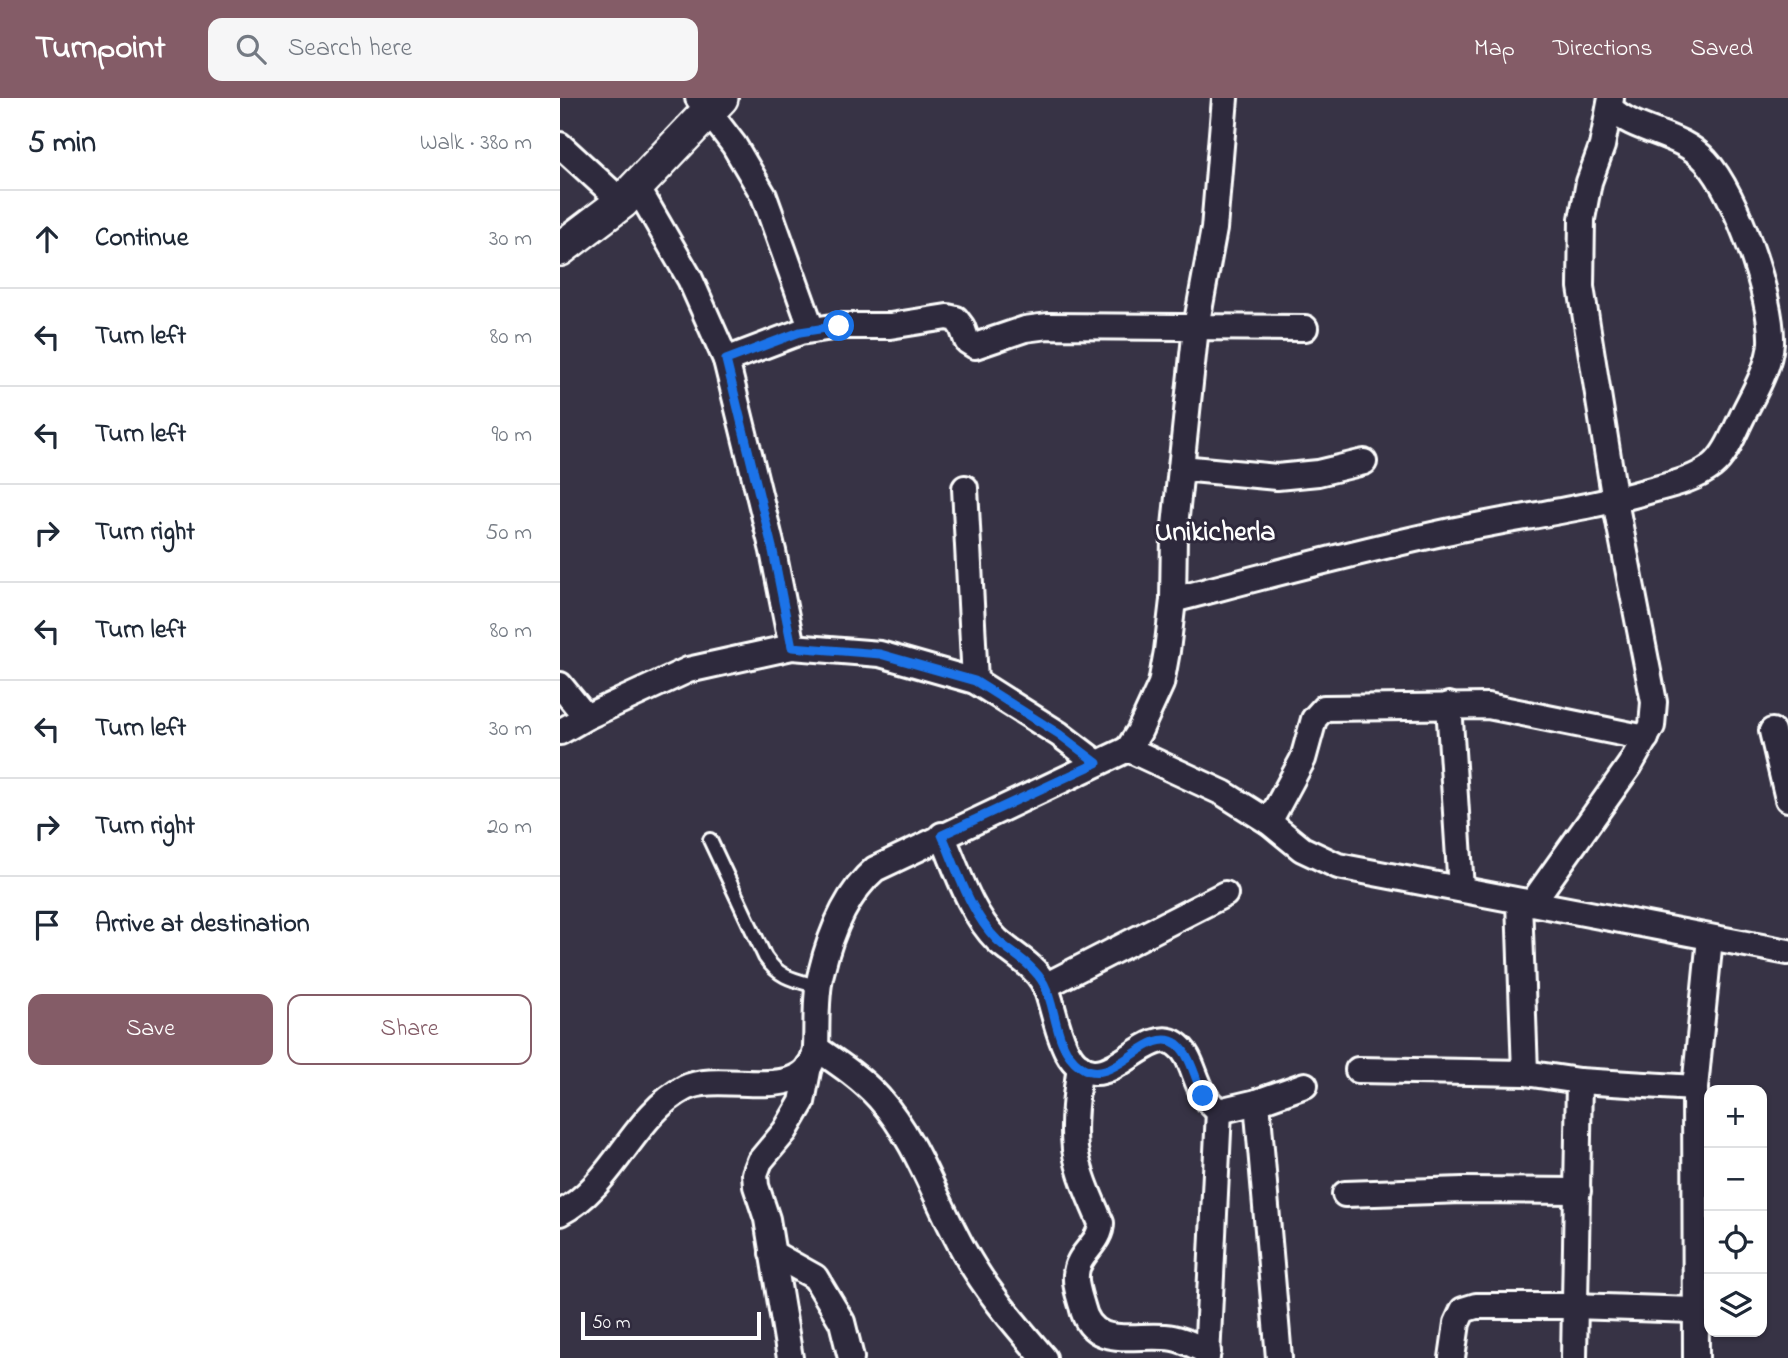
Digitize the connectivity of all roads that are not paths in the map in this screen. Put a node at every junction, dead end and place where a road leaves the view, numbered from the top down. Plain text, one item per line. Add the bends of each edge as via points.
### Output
1 (1225, 98) edge
2 (709, 103) edge
3 (1610, 103) edge
4 (560, 145) edge
5 (630, 195) junction
6 (560, 249) edge
7 (1196, 327) junction
8 (1305, 328) dead end
9 (812, 330) junction
10 (726, 360) junction
11 (1364, 462) dead end
12 (1181, 468) junction
13 (965, 488) dead end
14 (1615, 501) junction
15 (1173, 600) junction
16 (792, 647) junction
17 (975, 681) junction
18 (560, 685) edge
19 (1449, 705) junction
20 (586, 717) junction
21 (1772, 731) dead end
22 (560, 732) edge
23 (1646, 738) junction
24 (1128, 749) junction
25 (1097, 763) junction
26 (1788, 799) edge
27 (1269, 822) junction
28 (942, 835) junction
29 (710, 841) dead end
30 (1461, 889) junction
31 (1225, 894) dead end
32 (1525, 902) junction
33 (1710, 938) junction
34 (1788, 952) edge
35 (1045, 986) junction
36 (820, 987) junction
37 (813, 1057) junction
38 (1080, 1066) junction
39 (1358, 1070) dead end
40 (1525, 1073) junction
41 (1579, 1081) junction
42 (1305, 1086) dead end
43 (1695, 1087) junction
44 (1257, 1102) junction
45 (1219, 1111) junction
46 (1578, 1191) junction
47 (1345, 1194) dead end
48 (560, 1213) edge
49 (772, 1253) junction
50 (1573, 1306) junction
51 (1694, 1310) junction
52 (1208, 1355) edge
53 (790, 1358) edge
54 (851, 1358) edge
55 (1044, 1358) edge
56 (1279, 1358) edge
57 (1452, 1358) edge
58 (1573, 1358) edge
59 (1696, 1358) edge

1 - 7 street via 1214,229
2 - 5 street
2 - 9 street via 764,196
3 - 14 street via 1582,219 1581,287
3 - 14 street via 1622,120 1684,143 1706,160 1729,195 1759,274 1770,314 1771,345 1765,369 1714,465 1670,485
4 - 5 street
5 - 6 street
5 - 10 street via 690,279
7 - 8 street
7 - 9 street via 1048,326 975,346 967,341 956,319 947,317
7 - 12 street
9 - 10 street
10 - 16 street
11 - 12 street via 1278,477
12 - 15 street
13 - 17 street
14 - 15 street via 1453,530
14 - 23 street via 1654,702
15 - 24 street via 1161,684
16 - 17 street via 880,654
16 - 20 street via 688,670
17 - 25 street
18 - 20 street
19 - 23 street via 1488,706
19 - 27 street via 1324,708 1314,719 1303,759
19 - 30 street
20 - 22 street
21 - 26 street
23 - 32 street
24 - 25 street
24 - 27 street via 1223,793
25 - 28 street
27 - 30 street via 1303,849 1338,866
28 - 35 street via 976,909 996,938
28 - 36 street via 875,869 863,880 849,898 820,975
29 - 36 lane via 774,970 785,978
30 - 32 street
31 - 35 street
32 - 33 street
32 - 40 street
33 - 34 street
33 - 43 street
35 - 38 street via 1062,1042
36 - 37 street
37 - 48 street via 800,1075 788,1082 706,1082 686,1087 663,1103 600,1181
37 - 49 street via 802,1102 755,1174
37 - 55 street via 862,1081 893,1116 988,1291
38 - 45 street via 1093,1072 1106,1070 1166,1039 1186,1054 1203,1096
38 - 52 street via 1075,1149 1101,1223 1075,1272 1088,1326 1106,1336 1185,1341
39 - 40 street
40 - 41 street
41 - 43 street
41 - 46 street
42 - 44 street
43 - 51 street
44 - 45 street
44 - 56 street
45 - 52 street
46 - 47 street
46 - 50 street
49 - 53 street
49 - 54 street via 815,1277 842,1322
50 - 51 street
50 - 57 street via 1476,1306 1463,1310
50 - 58 street
51 - 59 street

